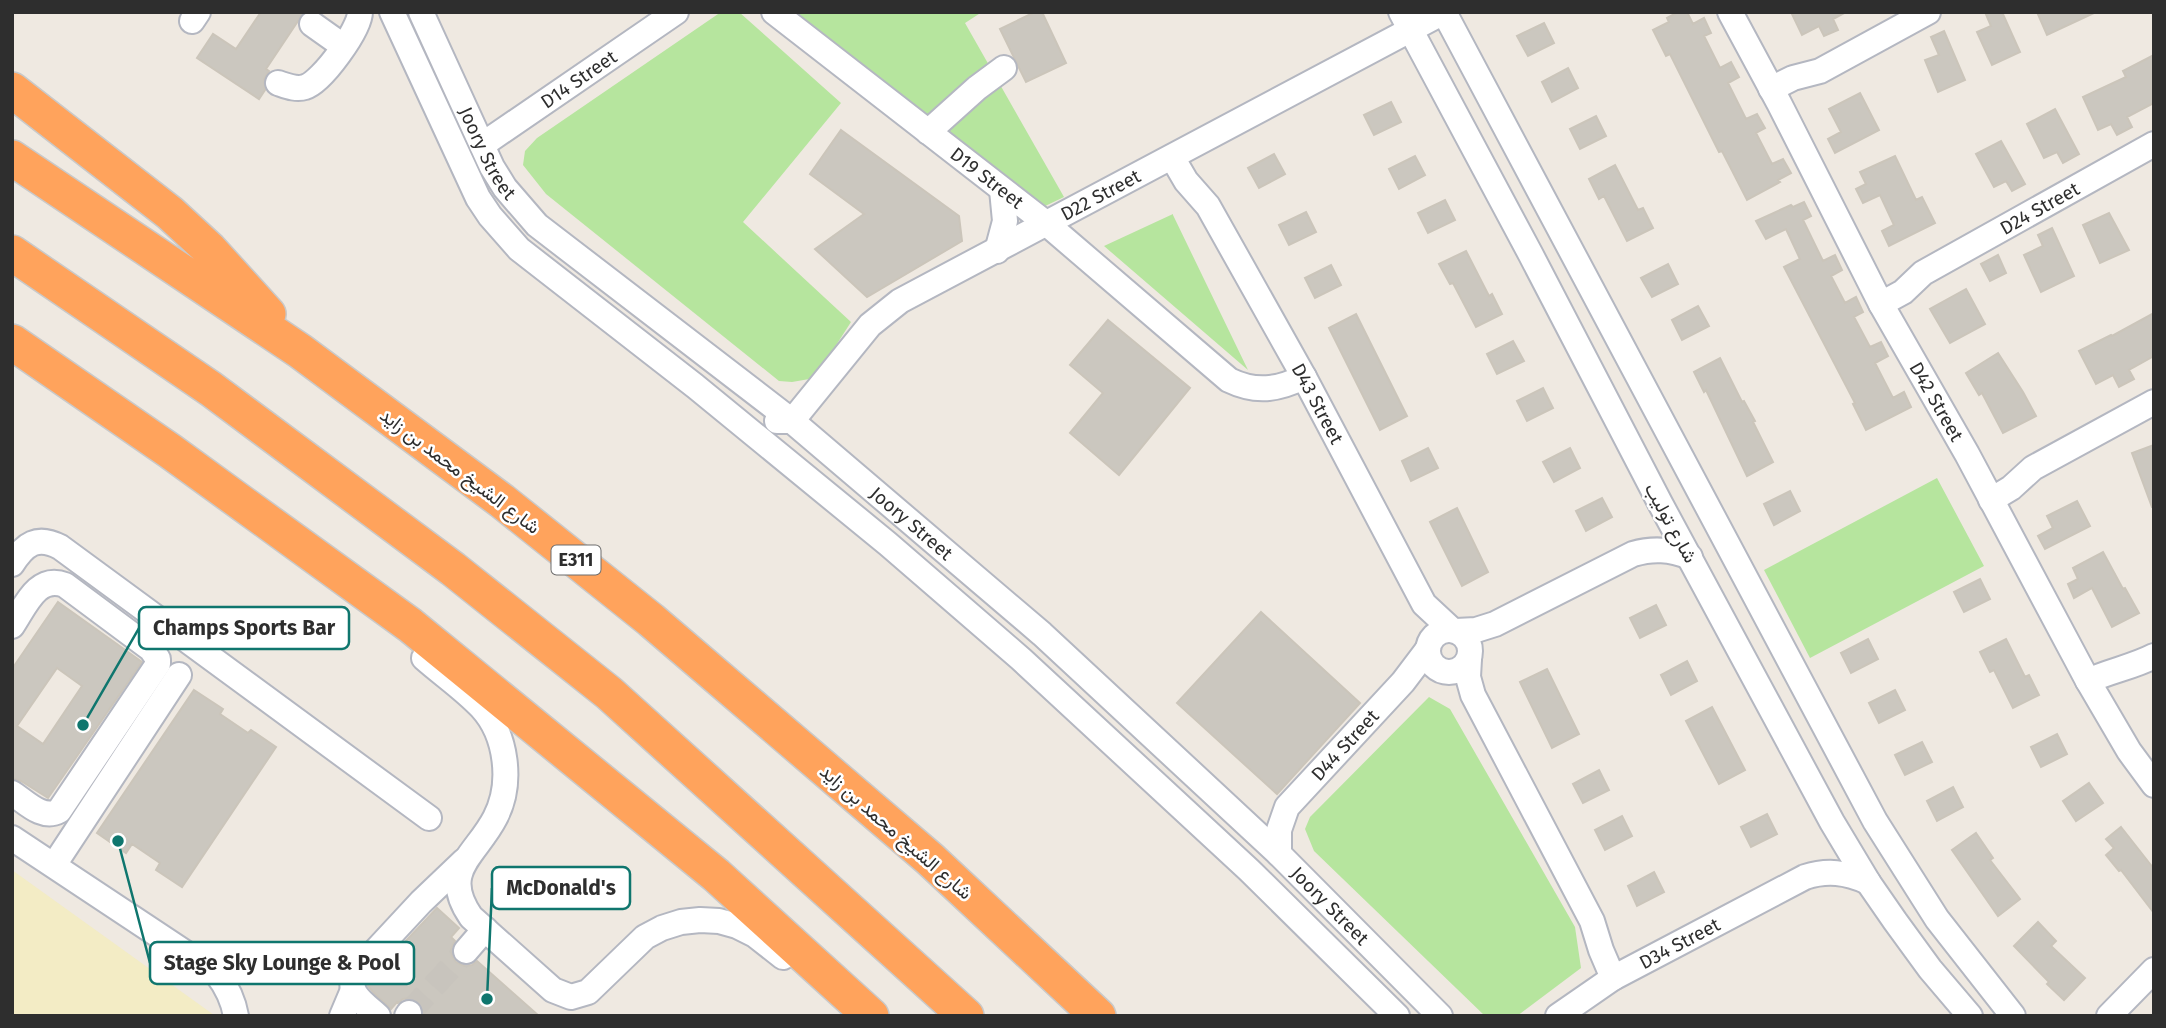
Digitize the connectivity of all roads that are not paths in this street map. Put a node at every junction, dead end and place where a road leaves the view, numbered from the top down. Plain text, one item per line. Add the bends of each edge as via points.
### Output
1 (360, 12) edge
2 (392, 12) edge
3 (421, 12) edge
4 (676, 12) edge
5 (774, 12) edge
6 (1444, 12) edge
7 (1730, 12) edge
8 (1928, 12) edge
9 (1406, 21) edge
10 (312, 24) dead end
11 (343, 46) junction
12 (1004, 68) dead end
13 (278, 83) dead end
14 (12, 90) edge
15 (1775, 96) junction
16 (928, 132) junction
17 (2154, 144) edge
18 (482, 145) junction
19 (1180, 153) junction
20 (12, 158) edge
21 (1002, 190) junction
22 (1047, 224) junction
23 (996, 251) junction
24 (12, 253) edge
25 (1878, 297) junction
26 (12, 342) edge
27 (300, 351) junction
28 (1304, 377) junction
29 (695, 386) junction
30 (2154, 401) edge
31 (792, 421) junction
32 (1987, 492) junction
33 (1660, 503) junction
34 (1633, 554) junction
35 (1690, 557) junction
36 (12, 564) edge
37 (344, 578) junction
38 (1424, 604) junction
39 (1495, 624) junction
40 (12, 626) edge
41 (1454, 630) junction
42 (1470, 655) junction
43 (1436, 659) junction
44 (2148, 659) edge
45 (179, 676) dead end
46 (2092, 690) junction
47 (1473, 695) junction
48 (2154, 785) edge
49 (12, 793) edge
50 (1287, 807) junction
51 (54, 814) junction
52 (429, 818) dead end
53 (1832, 822) junction
54 (1247, 824) junction
55 (22, 844) edge
56 (1279, 854) junction
57 (464, 862) junction
58 (54, 865) junction
59 (1805, 877) junction
60 (1868, 882) junction
61 (485, 929) junction
62 (466, 951) tunnel mouth
63 (2154, 970) edge
64 (1621, 974) junction
65 (353, 990) junction
66 (862, 1008) edge
67 (236, 1016) edge
68 (342, 1016) edge
69 (379, 1016) edge
70 (966, 1016) edge
71 (1098, 1016) edge
72 (1397, 1016) edge
73 (1440, 1016) edge
74 (1558, 1016) edge
75 (1970, 1016) edge
76 (2013, 1016) edge
77 (2109, 1016) edge

1 - 11 street via 358,24
2 - 29 street, Joory Street via 468,179 490,216 536,263
3 - 18 street, Joory Street
4 - 18 street, D14 Street
5 - 16 street, D19 Street
6 - 9 street, D22 Street
6 - 76 street, شارع توليب via 1875,821 1937,919
7 - 15 street, D42 Street
8 - 15 street via 1820,71 1793,78
9 - 19 street, D22 Street
9 - 33 street, شارع توليب
10 - 11 street
11 - 13 street via 312,84 298,89
12 - 16 street
14 - 27 highway via 190,230
15 - 25 street, D42 Street
16 - 21 street, D19 Street
17 - 25 street, D24 Street via 1923,273 1895,279
18 - 31 street, Joory Street via 505,188 537,225
19 - 22 street, D22 Street
19 - 28 street, D43 Street via 1186,181 1208,206
20 - 27 highway, شارع الشيخ محمد بن زايد / E311
21 - 22 street, D19 Street
21 - 23 street via 1005,221
22 - 23 street, D22 Street
22 - 28 street, D19 Street via 1228,380 1267,390
23 - 31 street, D22 Street via 880,316
24 - 70 highway via 211,389 453,569 609,693
25 - 32 street, D42 Street
26 - 37 highway
27 - 71 highway, شارع الشيخ محمد بن زايد / E311 via 502,500 651,620 930,859
28 - 38 street, D43 Street
29 - 31 street via 718,385 767,419
29 - 72 street, Joory Street via 1032,668 1250,870
30 - 32 street via 2033,468 2011,488
31 - 54 street, Joory Street via 1052,643
32 - 46 street, D42 Street
33 - 34 street via 1654,526
33 - 35 street, شارع توليب
34 - 35 street via 1656,550
34 - 39 street
35 - 53 street, شارع توليب
36 - 52 street via 34,542 60,547
37 - 57 street via 388,627 481,707 500,741 505,760 502,799
37 - 66 highway via 410,625 591,771 716,875
38 - 41 street, D43 Street
38 - 43 street, D43 Street
39 - 41 street
39 - 42 street
40 - 51 street via 41,586 57,582 151,649 158,659 156,670 64,806
41 - 42 street via 1467,639
41 - 43 street via 1438,633
42 - 43 street via 1458,670
42 - 47 street via 1468,677
43 - 47 street
43 - 50 street, D44 Street via 1421,674 1403,682
44 - 46 street via 2117,686
45 - 58 street
46 - 48 street, D42 Street
47 - 64 street via 1592,921 1615,948
49 - 51 street via 41,812
50 - 54 street, D44 Street
50 - 56 street, D44 Street via 1279,830
51 - 55 street via 51,824
53 - 59 street, D34 Street via 1827,847
53 - 60 street, شارع توليب
54 - 56 street, Joory Street
55 - 58 street
56 - 73 street, Joory Street
57 - 61 street via 459,882 462,902
57 - 65 street via 355,973
58 - 67 street via 217,974 228,989
59 - 60 street, D34 Street via 1826,872
59 - 64 street, D34 Street
60 - 75 street, شارع توليب
61 - 62 street
61 - 66 street via 553,990 571,997 588,992 631,949 662,928 681,922 719,921 755,934 822,990
63 - 77 street
64 - 74 street, D34 Street
65 - 68 street
65 - 69 street

